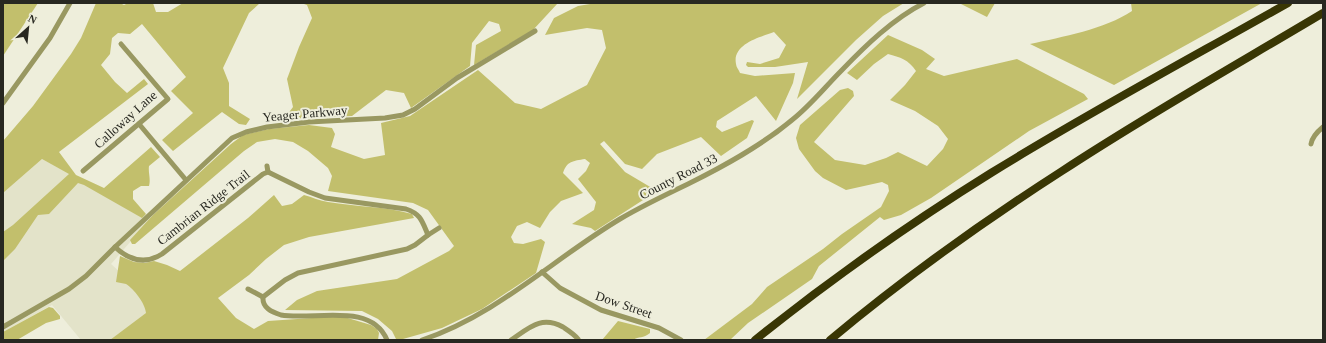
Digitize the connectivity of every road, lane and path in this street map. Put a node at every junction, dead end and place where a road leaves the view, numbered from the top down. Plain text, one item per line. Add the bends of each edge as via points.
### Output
1 (70, 3) edge
2 (924, 3) edge
3 (1288, 3) edge
4 (1323, 13) edge
5 (535, 31) dead end
6 (121, 44) dead end
7 (3, 103) edge
8 (139, 124) junction
9 (1323, 127) edge
10 (1311, 144) dead end
11 (267, 166) dead end
12 (83, 171) dead end
13 (268, 172) junction
14 (186, 180) junction
15 (439, 228) dead end
16 (428, 235) junction
17 (115, 247) junction
18 (542, 272) junction
19 (248, 289) dead end
20 (263, 296) junction
21 (3, 327) edge
22 (578, 339) edge
23 (387, 340) edge
24 (422, 340) edge
25 (511, 340) edge
26 (681, 340) edge
27 (755, 340) edge
28 (830, 340) edge

1 - 7 street via 50,38
2 - 18 street, County Road 33 via 897,20 871,42 784,127 723,166 618,220
3 - 27 highway via 991,173 861,260
4 - 28 highway via 1110,140 1019,199 934,258
5 - 14 street, Yeager Parkway via 457,78 408,113 386,118 309,122 246,132 232,138
6 - 8 street, Calloway Lane via 168,99
8 - 12 street, Calloway Lane
8 - 14 street
9 - 10 street via 1312,139
11 - 13 street
13 - 16 street, Cambrian Ridge Trail via 325,198 415,212 421,218
13 - 17 street, Cambrian Ridge Trail via 153,259 133,259
14 - 17 street, Yeager Parkway
15 - 16 street
16 - 20 street via 407,248 298,273
17 - 21 street, Yeager Parkway via 79,282
18 - 24 street, County Road 33 via 486,311
18 - 26 street, Dow Street via 564,291 601,310 660,328
19 - 20 street
20 - 23 street via 266,307 281,315 350,316 368,320 379,327
22 - 25 street via 565,328 546,322 534,325

